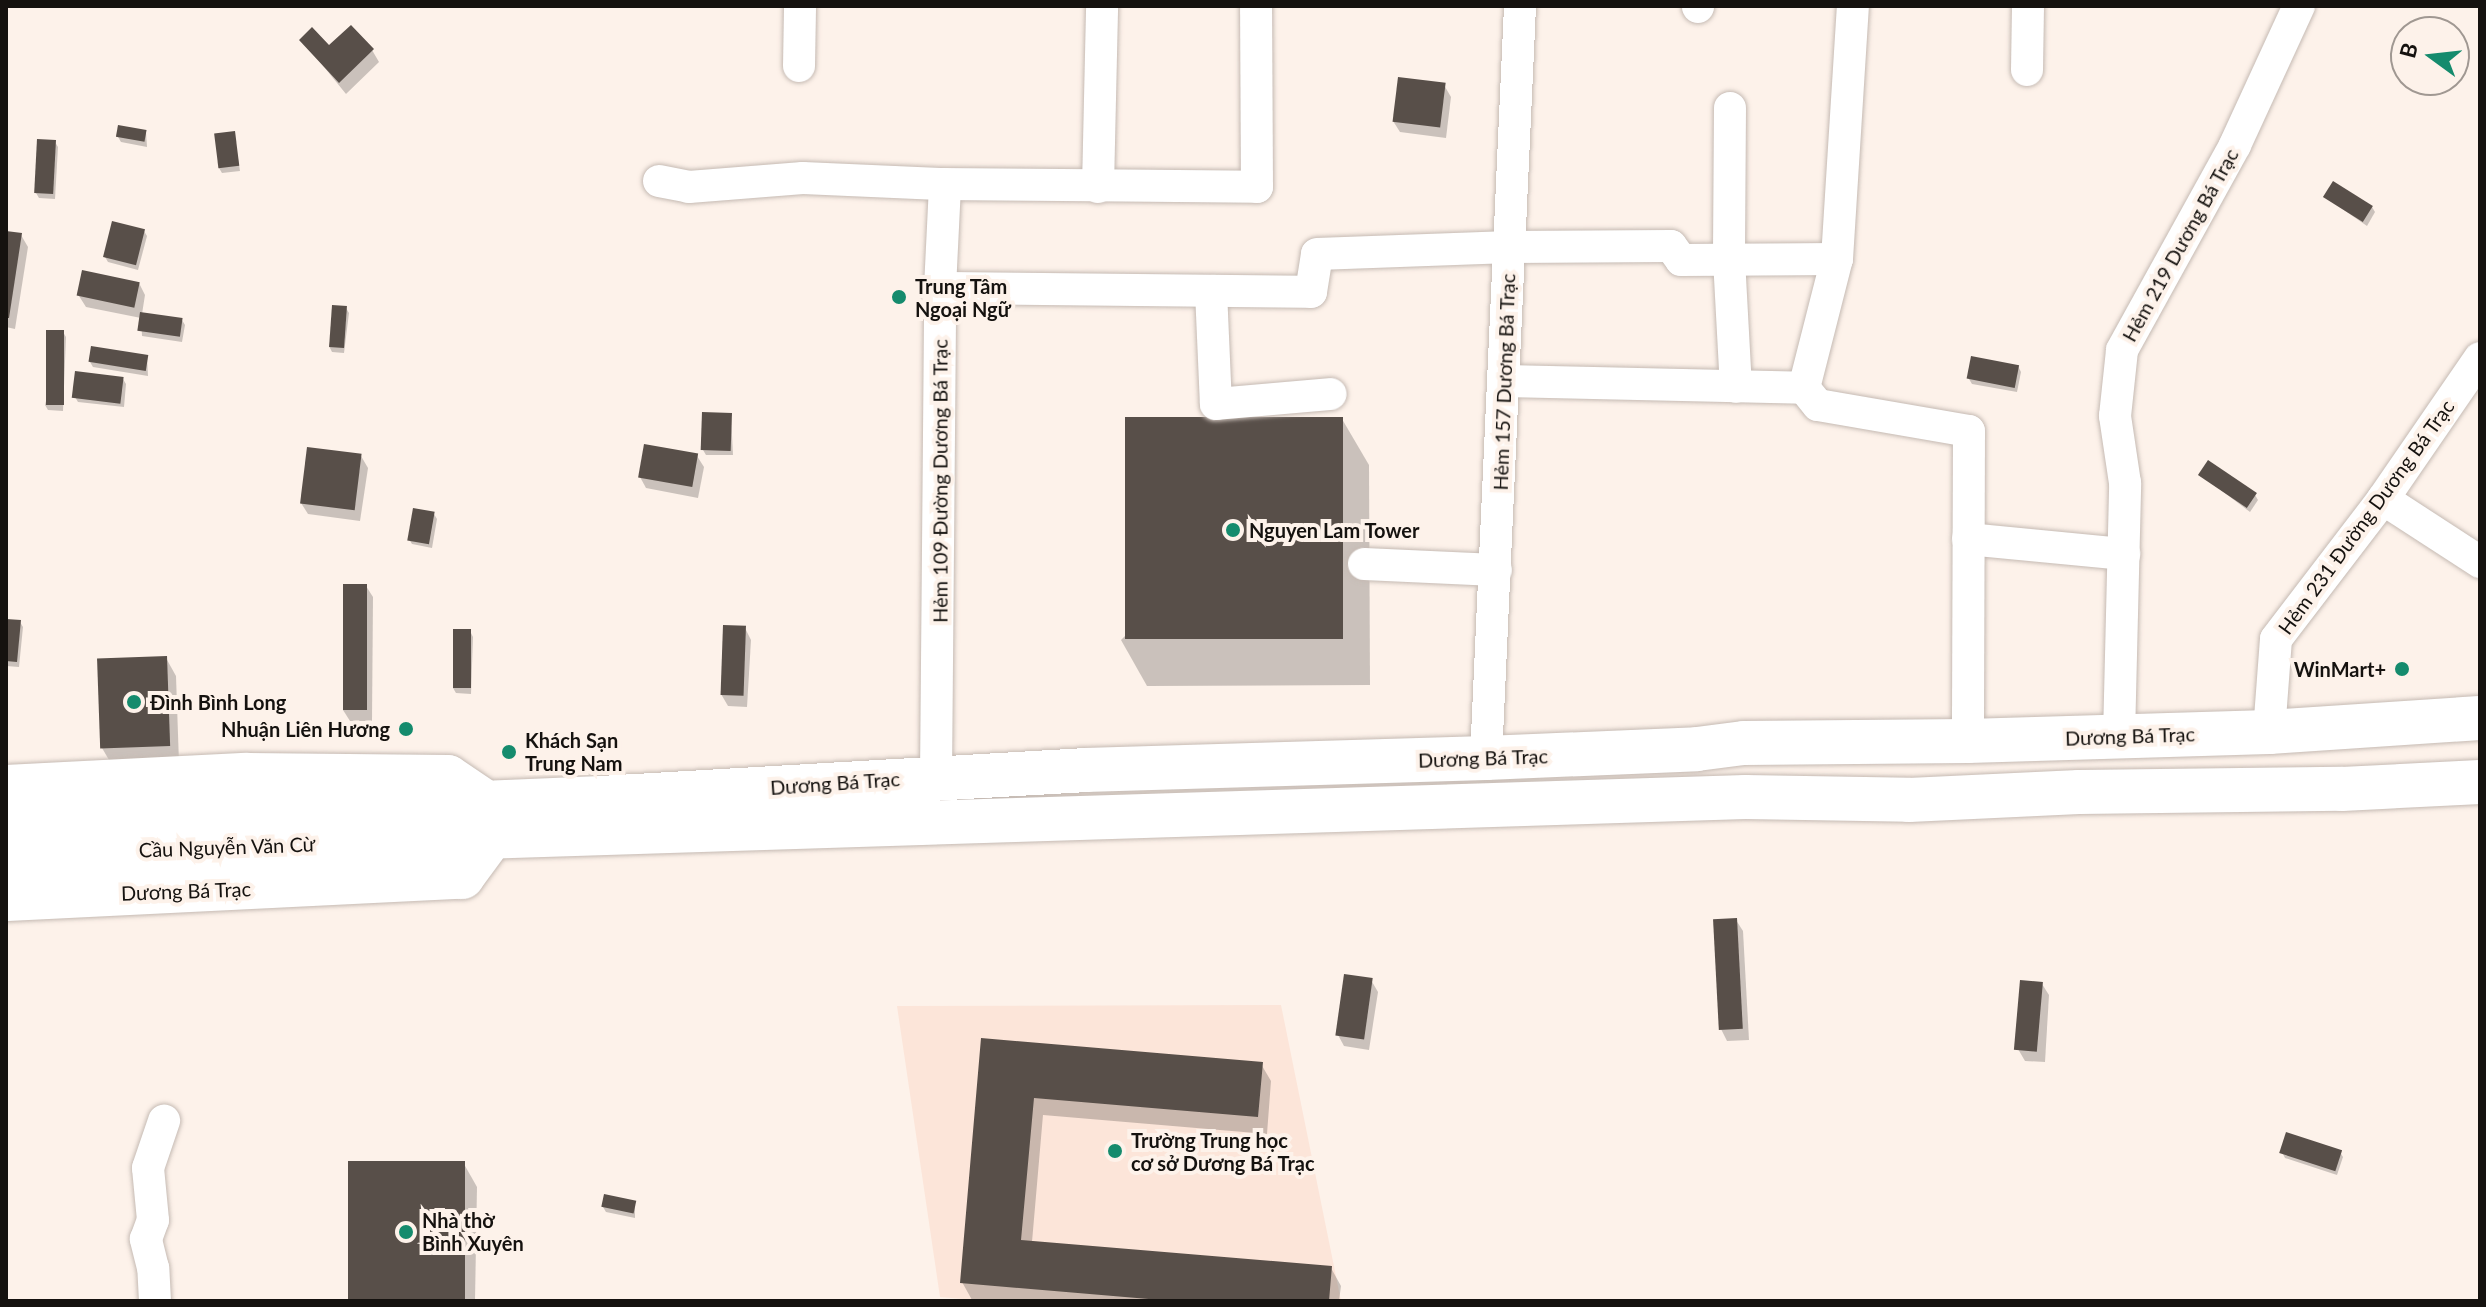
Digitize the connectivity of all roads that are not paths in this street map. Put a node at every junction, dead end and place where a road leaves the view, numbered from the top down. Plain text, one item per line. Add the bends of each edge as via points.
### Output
1 (800, 6) edge
2 (1102, 6) edge
3 (1256, 6) edge
4 (1520, 6) edge
5 (1853, 6) edge
6 (2028, 6) edge
7 (2299, 6) edge
8 (799, 66) dead end
9 (2027, 70) dead end
10 (1730, 108) dead end
11 (659, 181) dead end
12 (945, 184) junction
13 (1098, 187) junction
14 (1510, 247) junction
15 (1729, 259) junction
16 (1837, 259) junction
17 (940, 288) junction
18 (1211, 291) junction
19 (2480, 358) edge
20 (1505, 381) junction
21 (1736, 387) junction
22 (1804, 388) junction
23 (1331, 394) dead end
24 (2383, 499) junction
25 (1968, 539) junction
26 (2124, 554) junction
27 (2480, 562) edge
28 (1364, 564) dead end
29 (1496, 570) junction
30 (2480, 718) edge
31 (2269, 732) junction
32 (2119, 737) junction
33 (1968, 741) junction
34 (1697, 749) junction
35 (1486, 758) junction
36 (936, 777) junction
37 (2480, 782) edge
38 (6, 787) edge
39 (1694, 799) junction
40 (468, 821) junction
41 (6, 823) edge
42 (6, 856) edge
43 (6, 899) edge
44 (164, 1121) dead end
45 (155, 1301) edge

1 - 8 street
2 - 13 street
3 - 13 street via 1257,187
4 - 14 street, Hẻm 157 Dương Bá Trạc
5 - 16 street
6 - 9 street
7 - 26 street, Hẻm 219 Dương Bá Trạc via 2235,145 2122,350 2115,416 2125,483
10 - 15 street
11 - 12 street via 689,187 803,178
12 - 13 street
12 - 17 street, Hẻm 109 Đường Dương Bá Trạc
14 - 15 street via 1671,246 1681,260
14 - 18 street via 1317,254 1311,292
14 - 20 street, Hẻm 157 Dương Bá Trạc
15 - 16 street
15 - 21 street
16 - 22 street
17 - 18 street
17 - 36 street, Hẻm 109 Đường Dương Bá Trạc
18 - 23 street via 1216,404
19 - 24 street, Hẻm 231 Đường Dương Bá Trạc
20 - 21 street
20 - 29 street, Hẻm 157 Dương Bá Trạc
21 - 22 street
22 - 25 street via 1818,405 1969,431
24 - 27 street
24 - 31 street, Hẻm 231 Đường Dương Bá Trạc via 2276,639
25 - 26 street
25 - 33 street
26 - 32 street, Hẻm 219 Dương Bá Trạc
28 - 29 street
29 - 35 street, Hẻm 157 Dương Bá Trạc
30 - 31 main road, Dương Bá Trạc
31 - 32 main road, Dương Bá Trạc
32 - 33 main road, Dương Bá Trạc
33 - 34 main road, Dương Bá Trạc via 1744,743
34 - 35 main road, Dương Bá Trạc
34 - 39 main road
35 - 36 main road, Dương Bá Trạc
36 - 40 main road, Dương Bá Trạc
37 - 39 main road via 1909,800
38 - 40 main road via 247,775 448,777
39 - 40 main road
40 - 41 main road, Cầu Nguyễn Văn Cừ
40 - 42 main road, Cầu Nguyễn Văn Cừ
40 - 43 main road, Dương Bá Trạc via 462,877
44 - 45 street via 148,1168 153,1220 146,1239

